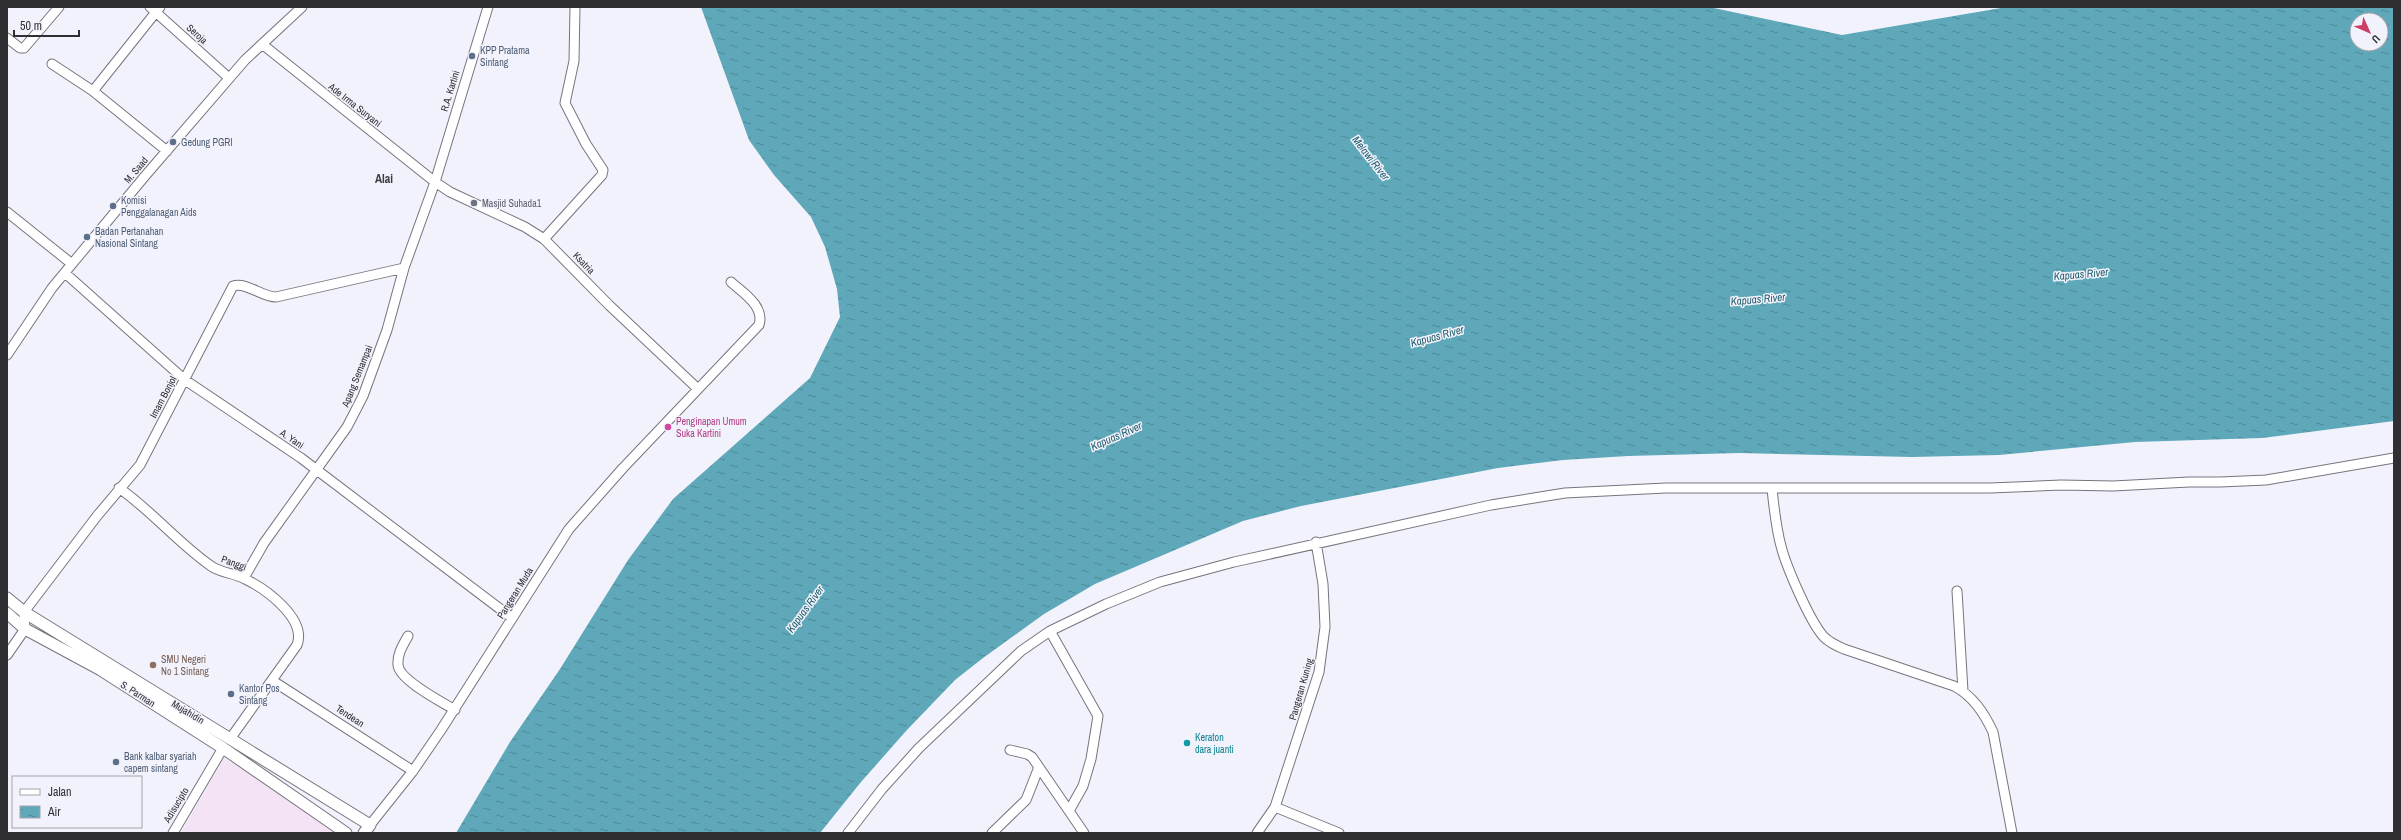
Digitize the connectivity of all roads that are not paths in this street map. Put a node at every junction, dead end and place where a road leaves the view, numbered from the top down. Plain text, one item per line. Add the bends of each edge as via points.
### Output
1 (59, 7) edge
2 (302, 7) edge
3 (488, 7) edge
4 (575, 7) edge
5 (155, 9) edge
6 (7, 38) edge
7 (262, 44) junction
8 (52, 64) dead end
9 (229, 78) junction
10 (93, 91) junction
11 (167, 151) junction
12 (435, 182) junction
13 (7, 212) edge
14 (544, 239) junction
15 (72, 264) junction
16 (404, 268) junction
17 (65, 273) junction
18 (730, 282) dead end
19 (7, 355) edge
20 (185, 380) junction
21 (698, 389) junction
22 (2394, 458) edge
23 (317, 471) junction
24 (119, 488) junction
25 (1772, 489) junction
26 (1316, 542) junction
27 (244, 578) junction
28 (1956, 591) dead end
29 (7, 598) edge
30 (24, 612) junction
31 (7, 614) edge
32 (512, 618) junction
33 (25, 629) junction
34 (1050, 631) junction
35 (408, 636) dead end
36 (7, 655) edge
37 (274, 681) junction
38 (1963, 691) junction
39 (455, 710) junction
40 (230, 739) junction
41 (223, 748) junction
42 (1010, 750) dead end
43 (1039, 768) junction
44 (412, 771) junction
45 (1275, 807) junction
46 (1069, 811) junction
47 (367, 829) edge
48 (173, 833) edge
49 (346, 833) edge
50 (848, 833) edge
51 (992, 833) edge
52 (1084, 833) edge
53 (1256, 833) edge
54 (1339, 833) edge
55 (2012, 833) edge

1 - 6 street via 24,48 20,48
2 - 7 street, M. Saad
3 - 12 street, R.A. Kartini
4 - 14 street via 574,61 565,103 603,170 602,175
5 - 9 street, Seroja
5 - 10 street
7 - 9 street, M. Saad
7 - 12 street, Ade Irma Suryani
8 - 10 street
9 - 11 street, M. Saad
10 - 11 street
11 - 15 street, M. Saad
12 - 14 street, Ksatria
12 - 16 street, Apang Semampai
13 - 15 street
14 - 21 street, Ksatria
15 - 17 street, M. Saad
16 - 20 street, Imam Bonjol via 276,297 240,285 233,286
16 - 23 street, Apang Semampai via 387,330 363,396 347,427
17 - 19 street, M. Saad via 37,309
17 - 20 street, A. Yani
18 - 21 street, Pangeran Muda via 755,305 761,318 754,332
20 - 23 street, A. Yani
20 - 24 street, Imam Bonjol via 140,465
21 - 32 street, Pangeran Muda via 569,529
22 - 25 street via 2266,480 2113,486
23 - 27 street, Apang Semampai via 264,543
23 - 32 street, A. Yani
24 - 27 street, Panggi via 135,499 210,566
24 - 30 street, Imam Bonjol
25 - 26 street via 1645,488 1536,496
25 - 38 street via 1781,546 1810,614 1823,636 1844,649
26 - 34 street via 1160,582
26 - 45 street, Pangeran Kuning via 1323,584 1324,644 1315,686
27 - 37 street, Panggi via 281,605 298,624 300,639
28 - 38 street
29 - 30 main road, Mujahidin
30 - 33 street
30 - 40 main road, Mujahidin
31 - 33 main road, S. Parman
32 - 39 street, Pangeran Muda
33 - 36 street
33 - 41 main road, S. Parman via 101,670
34 - 46 street via 1098,716 1091,759 1083,786
34 - 50 street via 1021,651 960,706 882,789
35 - 39 street via 398,656 398,667 409,681
37 - 40 street, Panggi
37 - 44 street, Tendean
38 - 55 street via 1980,710 1993,732
39 - 44 street, Pangeran Muda
40 - 47 main road, Mujahidin
41 - 48 street, Adisucipto
41 - 49 main road, S. Parman
42 - 43 street via 1027,754
43 - 46 street
43 - 51 street via 1026,800
44 - 47 street, Pangeran Muda
45 - 53 street, Pangeran Kuning
45 - 54 street
46 - 52 street

